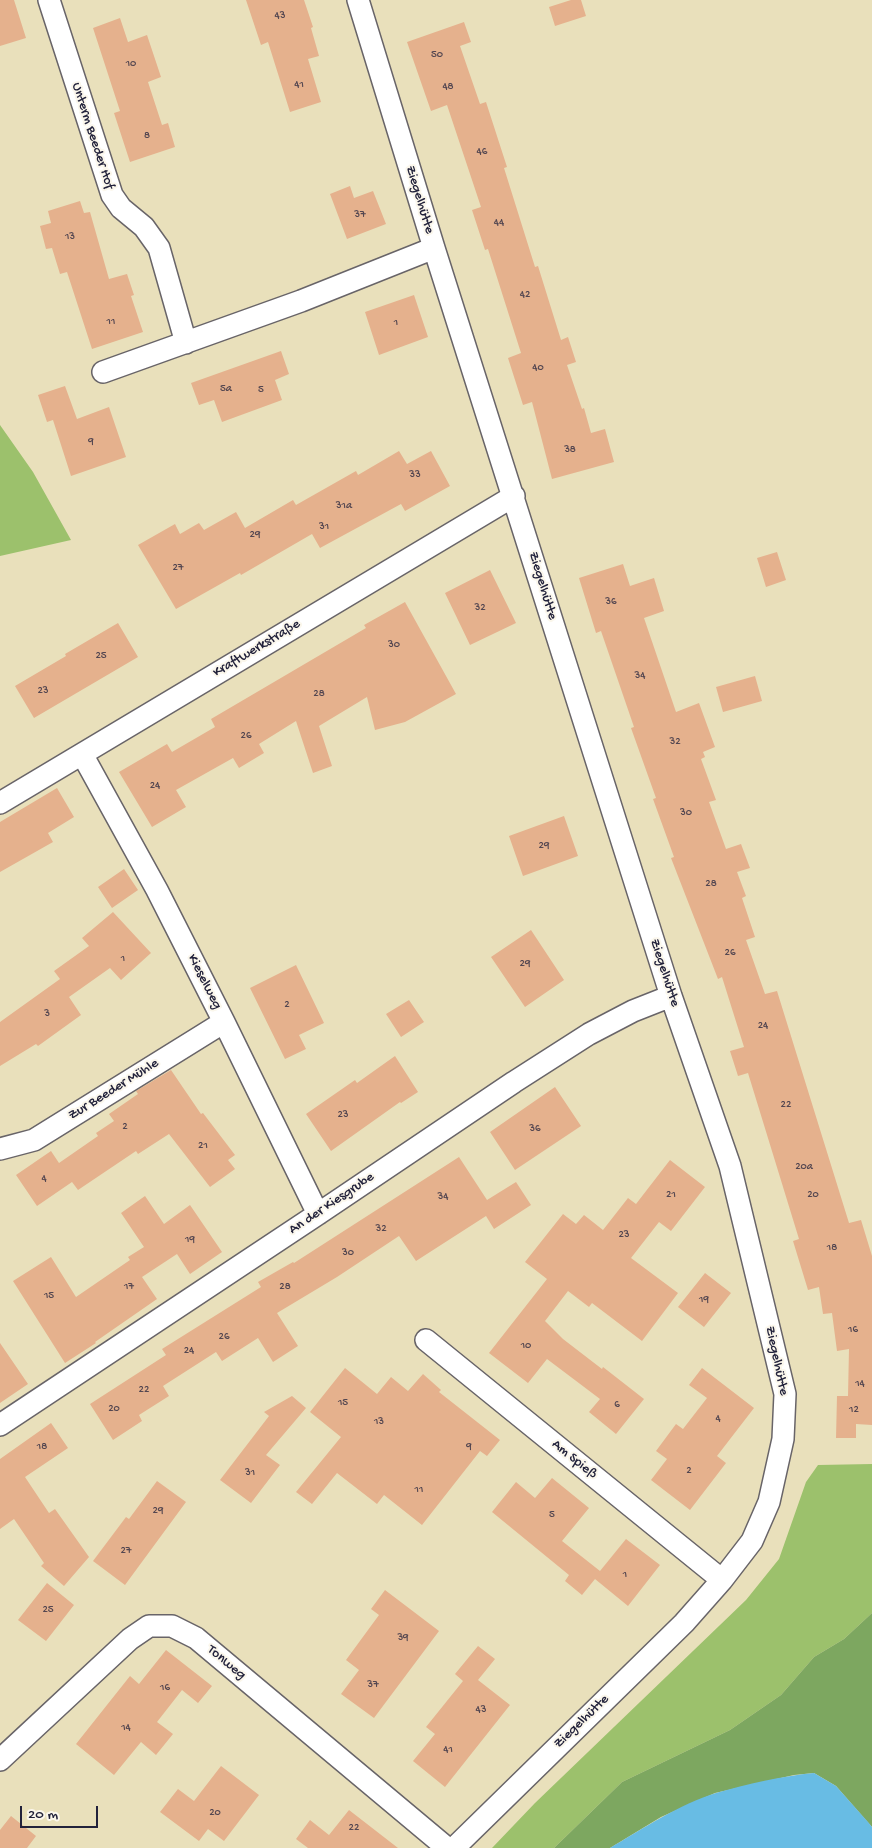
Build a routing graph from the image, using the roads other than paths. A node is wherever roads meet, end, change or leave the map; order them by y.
1 (49, 0) edge
2 (358, 0) edge
3 (434, 248) junction
4 (186, 343) junction
5 (103, 372) dead end
6 (514, 496) junction
7 (82, 754) junction
8 (0, 803) edge
9 (671, 996) junction
10 (224, 1022) junction
11 (0, 1150) edge
12 (318, 1214) junction
13 (426, 1340) dead end
14 (0, 1425) edge
15 (722, 1580) junction
16 (0, 1760) edge
17 (447, 1848) edge
18 (454, 1848) edge

1 - 4 street, Unterm Beeder Hof
2 - 3 street, Ziegelhütte
3 - 4 street
3 - 6 street, Ziegelhütte
4 - 5 street
6 - 7 street, Kraftwerkstraße
6 - 9 street, Ziegelhütte
7 - 8 street, Kraftwerkstraße
7 - 10 street, Kieselweg
9 - 12 street, An der Kiesgrube
9 - 15 street, Ziegelhütte
10 - 11 street, Zur Beeder Mühle
10 - 12 street, Kieselweg
12 - 14 street, An der Kiesgrube
13 - 15 street, Am Spieß
15 - 18 street, Ziegelhütte
16 - 17 street, Tonweg

